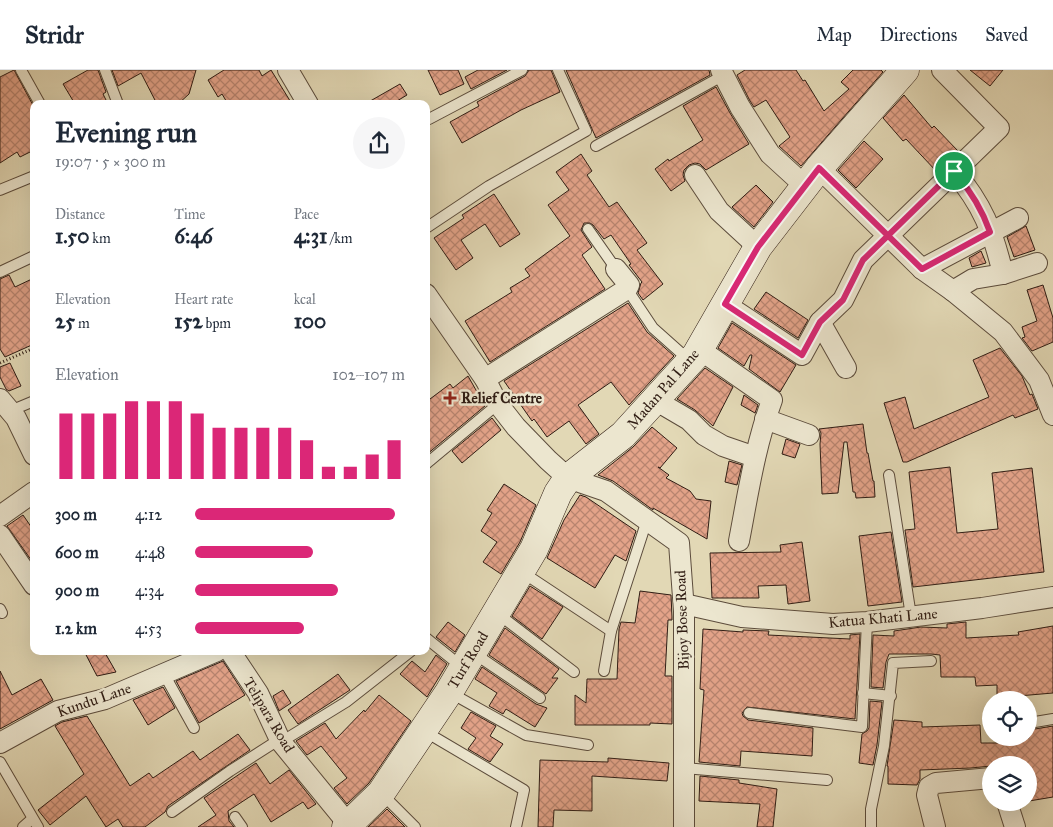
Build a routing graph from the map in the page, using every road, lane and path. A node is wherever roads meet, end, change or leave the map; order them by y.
1 (20, 70) edge
2 (105, 70) edge
3 (288, 70) edge
4 (522, 70) edge
5 (558, 70) edge
6 (904, 70) edge
7 (942, 70) edge
8 (722, 73) edge
9 (38, 100) edge
10 (116, 100) edge
11 (306, 100) edge
12 (430, 117) edge
13 (596, 146) dead end
14 (954, 171) junction
15 (695, 175) dead end
16 (812, 177) junction
17 (30, 178) edge
18 (0, 190) edge
19 (1018, 218) dead end
20 (430, 225) edge
21 (588, 228) dead end
22 (990, 232) junction
23 (888, 235) junction
24 (758, 247) junction
25 (30, 258) edge
26 (1037, 263) dead end
27 (616, 269) joint
28 (922, 269) junction
29 (0, 272) edge
30 (1002, 274) junction
31 (627, 289) junction
32 (953, 291) junction
33 (725, 304) junction
34 (432, 316) edge
35 (820, 322) junction
36 (30, 350) edge
37 (695, 355) junction
38 (0, 363) edge
39 (846, 368) dead end
40 (485, 379) junction
41 (655, 400) junction
42 (30, 402) edge
43 (498, 404) junction
44 (5, 405) edge
45 (1053, 415) edge
46 (765, 419) junction
47 (809, 435) dead end
48 (30, 447) edge
49 (755, 457) junction
50 (430, 461) edge
51 (889, 475) dead end
52 (568, 478) junction
53 (30, 495) edge
54 (0, 516) edge
55 (647, 520) junction
56 (0, 535) edge
57 (738, 541) dead end
58 (521, 571) junction
59 (30, 579) edge
60 (1053, 597) edge
61 (684, 604) junction
62 (496, 612) junction
63 (912, 616) junction
64 (867, 622) junction
65 (611, 631) junction
66 (430, 640) edge
67 (208, 655) edge
68 (233, 655) edge
69 (406, 655) edge
70 (468, 660) junction
71 (931, 661) dead end
72 (604, 671) dead end
73 (574, 672) dead end
74 (164, 674) junction
75 (449, 692) junction
76 (864, 692) junction
77 (890, 696) junction
78 (540, 698) dead end
79 (749, 712) dead end
80 (1053, 719) edge
81 (1037, 722) edge
82 (194, 728) dead end
83 (424, 731) junction
84 (281, 741) junction
85 (0, 743) edge
86 (588, 745) dead end
87 (0, 762) edge
88 (684, 768) junction
89 (982, 779) edge
90 (827, 780) dead end
91 (381, 793) junction
92 (1011, 811) edge
93 (172, 812) dead end
94 (235, 818) dead end
95 (35, 823) edge
96 (349, 826) edge
97 (23, 827) edge
98 (242, 827) edge
99 (415, 827) edge
100 (516, 827) edge
101 (684, 827) edge
102 (871, 827) edge
103 (935, 827) edge
104 (1015, 827) edge

1 - 9 lane
2 - 10 lane
3 - 11 street
4 - 12 lane
5 - 20 lane
6 - 16 street, Madan Pal Lane
7 - 14 street
8 - 13 lane
8 - 16 street
14 - 22 street
14 - 23 street
15 - 24 street
16 - 23 street
16 - 24 street, Madan Pal Lane
17 - 18 lane
19 - 22 street
21 - 27 lane
22 - 28 street
22 - 30 street
23 - 28 street
23 - 35 street
24 - 33 street, Madan Pal Lane
25 - 29 lane
26 - 30 street
27 - 31 street
28 - 32 street
30 - 32 street
31 - 37 lane
31 - 40 street
32 - 45 street
33 - 35 street
33 - 37 street, Madan Pal Lane
34 - 40 street
35 - 39 street
36 - 38 path
37 - 41 street, Madan Pal Lane
37 - 46 street
40 - 43 street
41 - 49 street
41 - 52 street, Madan Pal Lane
42 - 44 lane
43 - 50 lane
43 - 52 street
44 - 48 street
46 - 47 street
46 - 49 street
49 - 57 street
51 - 63 lane
52 - 55 street, Bijoy Bose Road
52 - 58 street, Turf Road
53 - 54 street
55 - 61 street, Bijoy Bose Road
55 - 65 lane
56 - 59 street
58 - 62 street, Turf Road
58 - 65 lane
60 - 63 street, Katua Khati Lane
61 - 64 street, Katua Khati Lane
61 - 88 street, Bijoy Bose Road
62 - 70 street, Turf Road
62 - 73 lane
63 - 64 street, Katua Khati Lane
64 - 76 lane
65 - 72 lane
66 - 70 lane
67 - 74 street, Kundu Lane
68 - 84 street, Telipara Road
69 - 84 lane
70 - 75 street, Turf Road
70 - 78 lane
71 - 77 lane
74 - 82 lane
74 - 85 street, Kundu Lane
75 - 83 street, Turf Road
75 - 86 lane
76 - 77 lane
76 - 79 lane
77 - 102 lane
80 - 81 lane
83 - 91 street, Turf Road
83 - 100 lane
84 - 93 lane
84 - 96 street, Telipara Road
87 - 95 lane
88 - 90 lane
88 - 101 street, Bijoy Bose Road
89 - 103 street
91 - 96 street, Turf Road
91 - 99 lane
92 - 104 street
94 - 98 lane
95 - 97 lane

